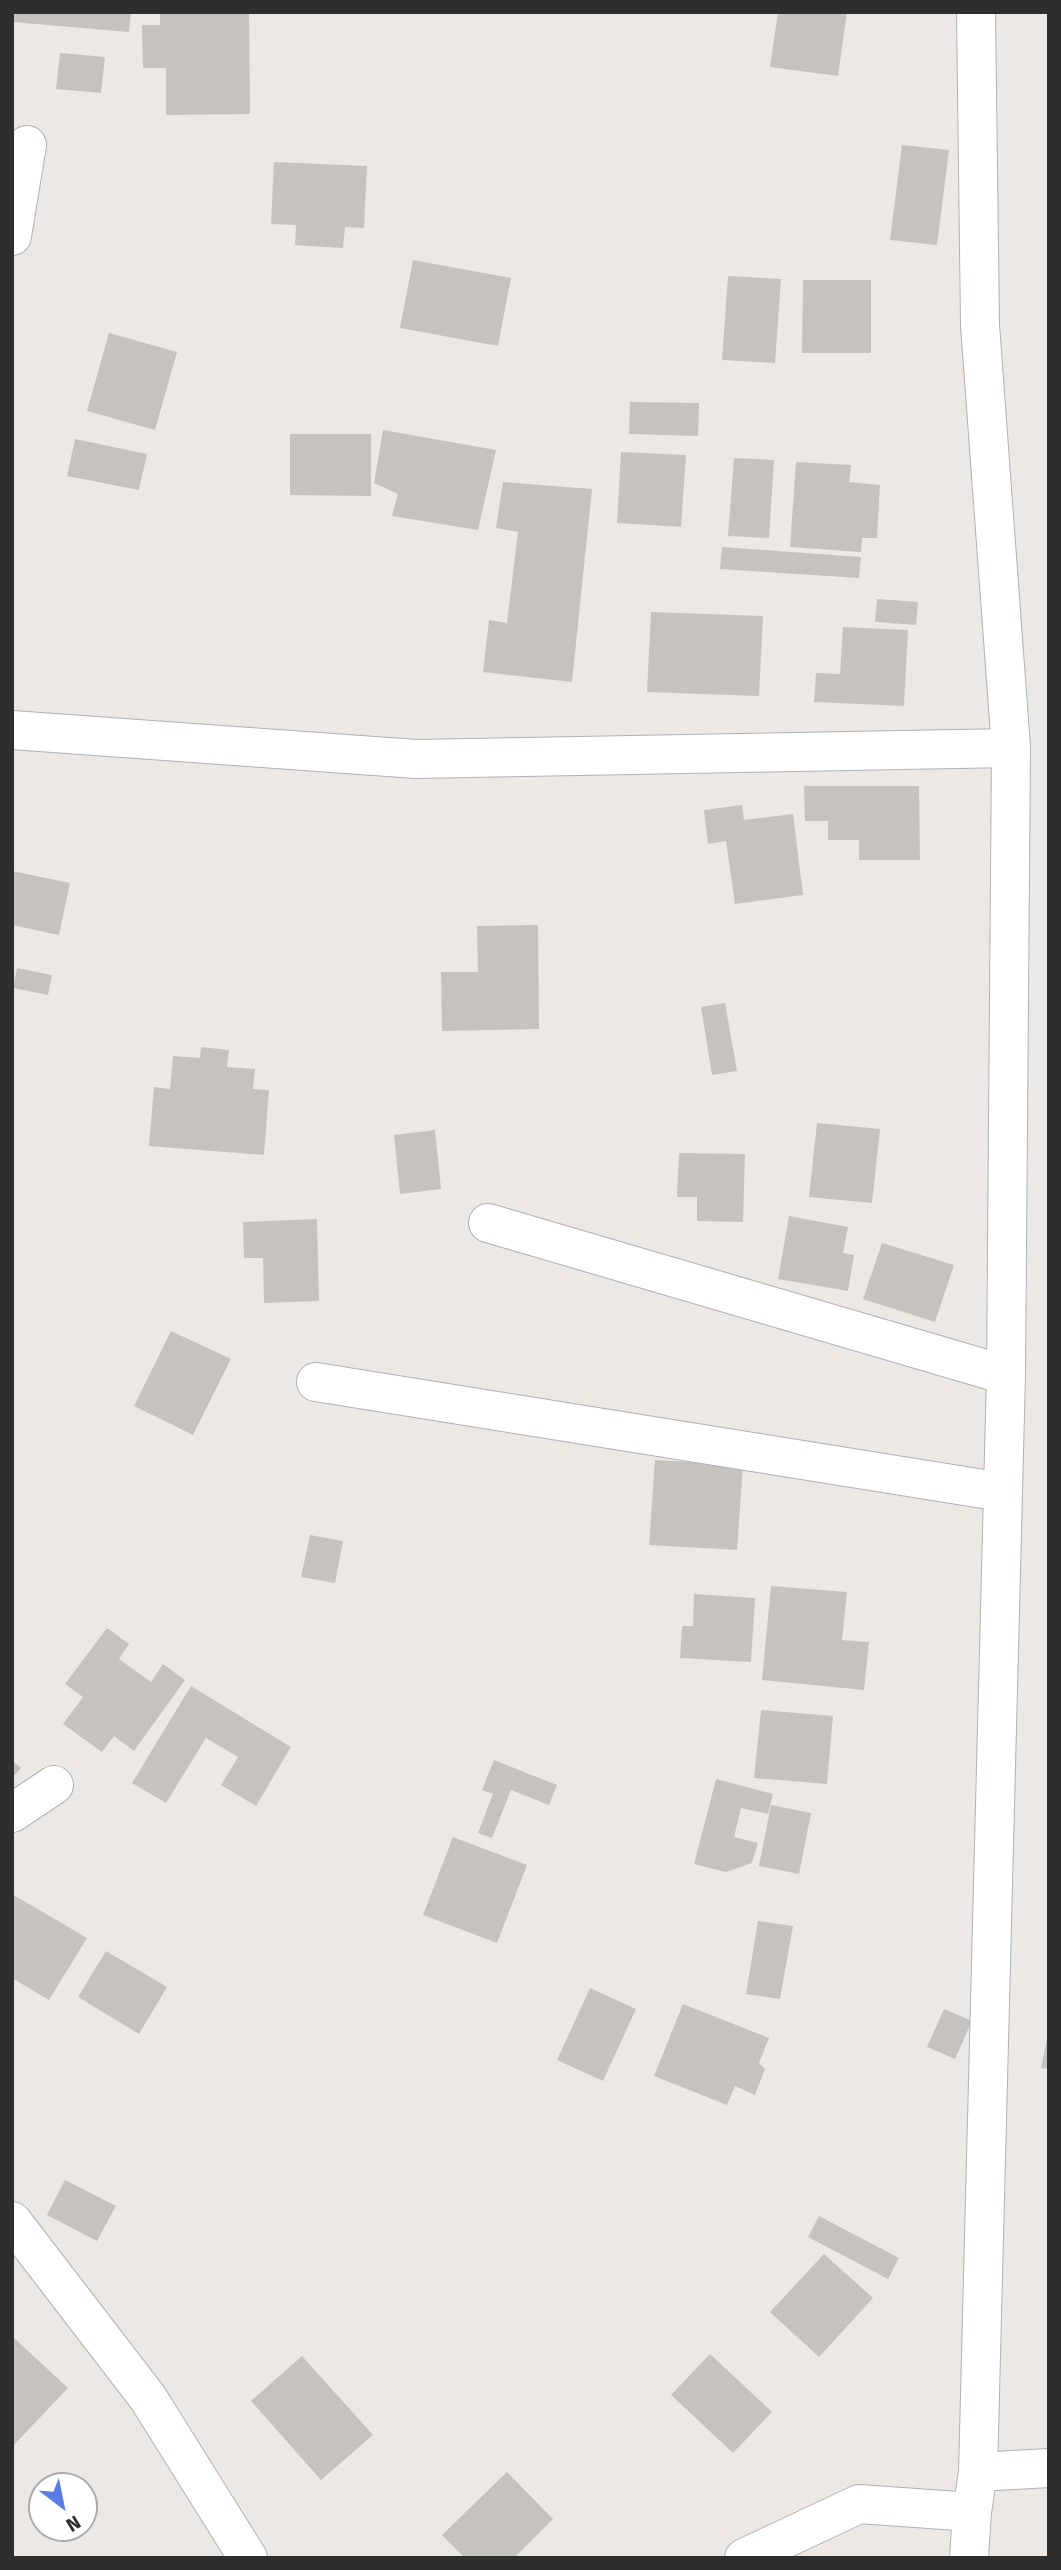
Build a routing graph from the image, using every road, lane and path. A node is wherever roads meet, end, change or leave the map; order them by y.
1 (976, 12) edge
2 (27, 145) dead end
3 (12, 236) edge
4 (12, 730) edge
5 (1011, 748) junction
6 (488, 1223) dead end
7 (1006, 1374) junction
8 (316, 1382) dead end
9 (1002, 1492) junction
10 (54, 1785) dead end
11 (12, 1813) edge
12 (12, 2221) edge
13 (1049, 2468) edge
14 (978, 2472) junction
15 (972, 2512) junction
16 (248, 2558) edge
17 (744, 2558) edge
18 (969, 2558) edge

1 - 5 street
2 - 3 street
4 - 5 street
5 - 7 street
6 - 7 street
7 - 9 street
8 - 9 street
9 - 14 street
10 - 11 street
12 - 16 street
13 - 14 street
14 - 15 street
15 - 17 street
15 - 18 street

